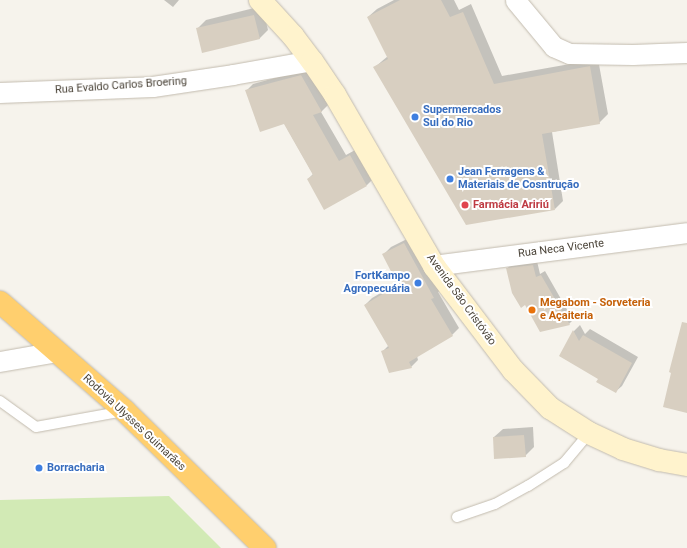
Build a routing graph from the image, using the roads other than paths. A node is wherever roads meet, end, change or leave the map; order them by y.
1 (267, 2) edge
2 (516, 2) dead end
3 (687, 53) edge
4 (312, 61) junction
5 (0, 93) edge
6 (687, 232) edge
7 (434, 266) junction
8 (0, 302) edge
9 (58, 352) junction
10 (0, 362) edge
11 (0, 402) edge
12 (125, 411) junction
13 (589, 433) junction
14 (687, 465) edge
15 (457, 517) dead end
16 (264, 548) edge

1 - 4 main road, Avenida São Cristóvão
2 - 3 street
4 - 5 street, Rua Evaldo Carlos Broering
4 - 7 main road, Avenida São Cristóvão
6 - 7 street, Rua Neca Vicente
7 - 13 main road, Avenida São Cristóvão
8 - 9 highway, Rodovia Ulysses Guimarães
9 - 10 street
9 - 12 highway, Rodovia Ulysses Guimarães
11 - 12 lane
12 - 16 highway, Rodovia Ulysses Guimarães
13 - 14 main road, Avenida São Cristóvão
13 - 15 lane

